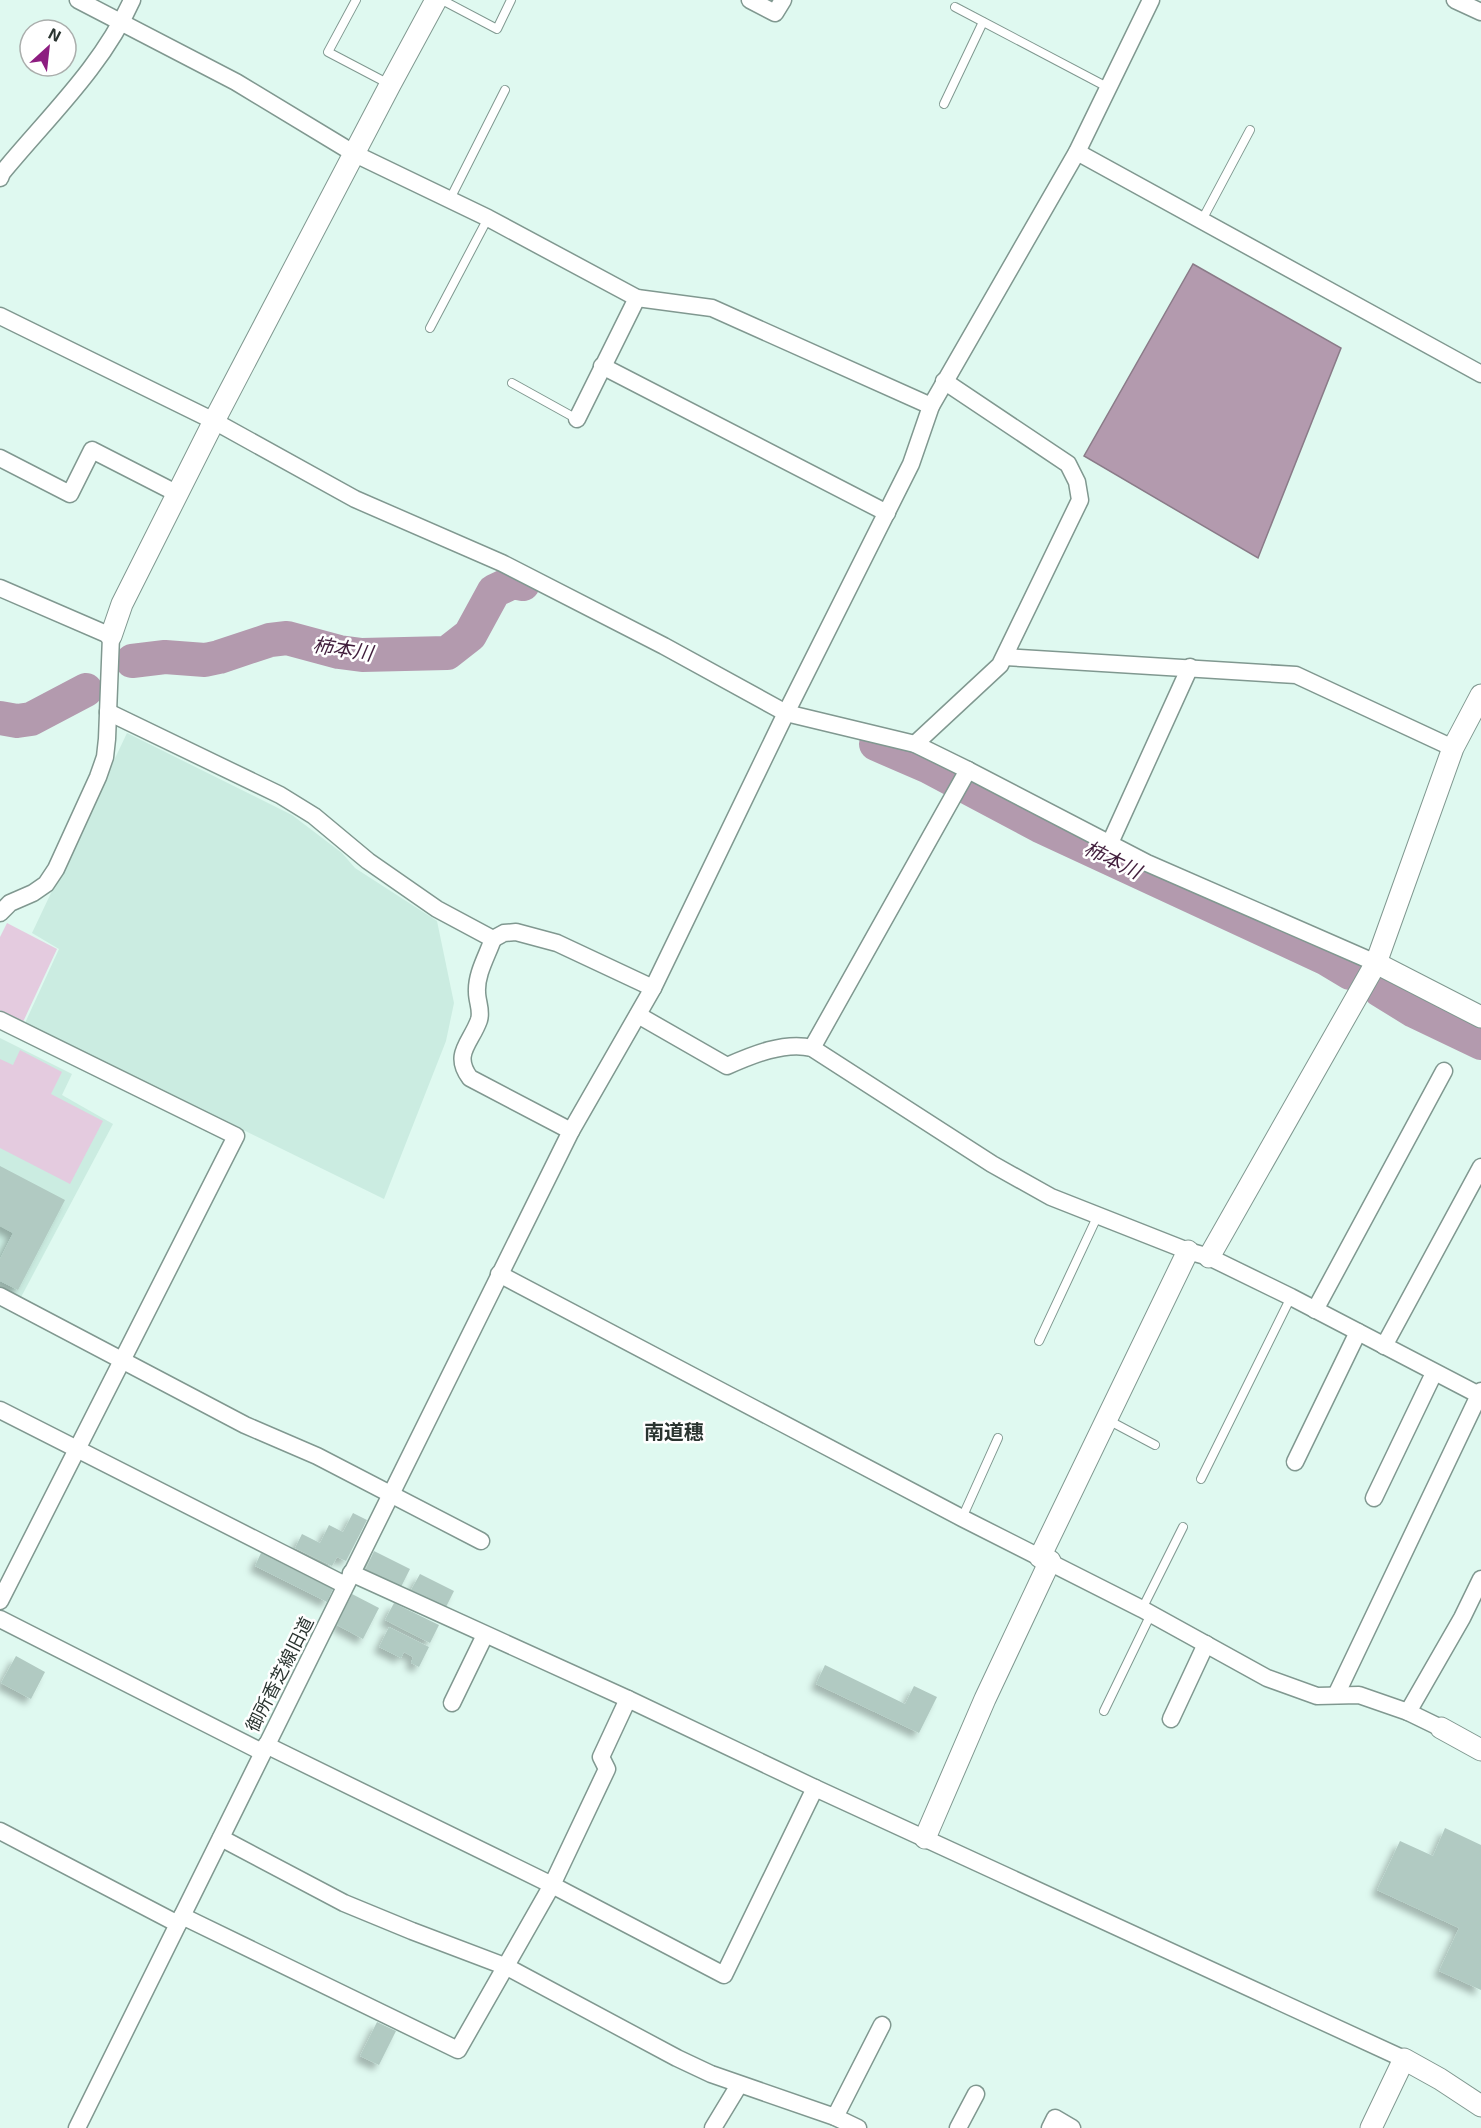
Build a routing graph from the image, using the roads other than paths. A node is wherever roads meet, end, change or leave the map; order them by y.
1 (78, 0) edge
2 (132, 0) edge
3 (356, 0) edge
4 (436, 0) edge
5 (442, 0) edge
6 (512, 0) edge
7 (750, 0) edge
8 (783, 0) edge
9 (1151, 0) edge
10 (1455, 0) edge
11 (955, 8) dead end
12 (1481, 12) edge
13 (983, 22) junction
14 (122, 23) junction
15 (390, 85) junction
16 (1109, 88) junction
17 (505, 90) dead end
18 (944, 104) dead end
19 (1250, 130) dead end
20 (1077, 152) junction
21 (355, 154) junction
22 (0, 178) edge
23 (450, 199) junction
24 (488, 218) junction
25 (1202, 220) junction
26 (637, 298) junction
27 (0, 316) edge
28 (430, 328) dead end
29 (602, 366) junction
30 (1481, 374) edge
31 (944, 381) junction
32 (512, 383) dead end
33 (931, 406) junction
34 (577, 418) joint
35 (214, 421) junction
36 (0, 458) edge
37 (178, 494) junction
38 (887, 513) junction
39 (0, 588) edge
40 (111, 636) junction
41 (1005, 657) junction
42 (1190, 668) junction
43 (1481, 695) edge
44 (108, 712) junction
45 (786, 714) junction
46 (915, 744) junction
47 (1453, 748) junction
48 (963, 779) junction
49 (1110, 843) junction
50 (0, 913) edge
51 (493, 939) junction
52 (1376, 963) junction
53 (654, 988) junction
54 (638, 1015) junction
55 (1481, 1017) edge
56 (0, 1020) edge
57 (812, 1048) junction
58 (1444, 1071) dead end
59 (571, 1131) junction
60 (1481, 1167) edge
61 (1098, 1215) junction
62 (1188, 1251) junction
63 (1209, 1257) junction
64 (499, 1274) junction
65 (0, 1296) edge
66 (1291, 1297) junction
67 (1316, 1310) junction
68 (1358, 1332) junction
69 (1039, 1341) dead end
70 (1384, 1346) junction
71 (121, 1359) junction
72 (1434, 1373) junction
73 (1480, 1394) edge
74 (0, 1410) edge
75 (1107, 1420) junction
76 (998, 1438) dead end
77 (1155, 1445) dead end
78 (76, 1449) junction
79 (1295, 1462) dead end
80 (1201, 1479) dead end
81 (390, 1494) junction
82 (1374, 1498) dead end
83 (962, 1518) junction
84 (1183, 1527) dead end
85 (481, 1541) dead end
86 (1045, 1559) junction
87 (348, 1579) junction
88 (1481, 1579) edge
89 (0, 1600) edge
90 (1147, 1611) junction
91 (0, 1619) edge
92 (485, 1635) junction
93 (1206, 1644) junction
94 (1336, 1695) junction
95 (628, 1699) junction
96 (452, 1703) dead end
97 (1104, 1711) dead end
98 (1408, 1712) junction
99 (1171, 1719) dead end
100 (1441, 1728) joint
101 (264, 1748) junction
102 (1481, 1750) edge
103 (815, 1788) junction
104 (0, 1831) edge
105 (221, 1838) junction
106 (924, 1838) junction
107 (552, 1885) junction
108 (180, 1920) junction
109 (507, 1967) junction
110 (882, 2025) dead end
111 (1404, 2059) junction
112 (739, 2085) junction
113 (976, 2094) dead end
114 (1481, 2106) edge
115 (835, 2117) junction
116 (77, 2128) edge
117 (713, 2128) edge
118 (858, 2128) edge
119 (958, 2128) edge
120 (1050, 2128) edge
121 (1072, 2128) edge
122 (1371, 2128) edge

1 - 14 street
2 - 14 street
3 - 15 lane
4 - 15 street
5 - 6 lane
7 - 8 street
9 - 16 street, 御所香芝線旧道
10 - 12 street
11 - 13 lane
13 - 16 lane
13 - 18 lane
14 - 21 street
14 - 22 street
15 - 21 street
16 - 20 street, 御所香芝線旧道
17 - 23 lane
19 - 25 lane
20 - 25 street
20 - 31 street, 御所香芝線旧道
21 - 23 street
21 - 35 street
23 - 24 street
24 - 26 street
24 - 28 lane
25 - 30 street
26 - 29 street
26 - 33 street
27 - 35 street
29 - 34 street
29 - 38 street
31 - 33 street, 御所香芝線旧道
31 - 41 street
32 - 34 lane
33 - 38 street, 御所香芝線旧道
35 - 37 street
35 - 45 street
36 - 37 street
37 - 40 street
38 - 45 street, 御所香芝線旧道
39 - 40 street
40 - 44 street
41 - 42 street
41 - 46 street
42 - 47 street
42 - 49 street
43 - 47 street
44 - 50 street
44 - 51 street
45 - 46 street
45 - 53 street, 御所香芝線旧道
46 - 48 street
47 - 52 street
48 - 49 street
48 - 57 street
49 - 52 street
51 - 53 street
51 - 59 street
52 - 55 street
52 - 63 street
53 - 54 street, 御所香芝線旧道
54 - 57 street
54 - 59 street, 御所香芝線旧道
56 - 71 street
57 - 61 street
58 - 67 street
59 - 64 street, 御所香芝線旧道
60 - 70 street
61 - 62 street
61 - 69 lane
62 - 63 street
62 - 75 street
63 - 66 street
64 - 81 street, 御所香芝線旧道
64 - 83 street
65 - 71 street
66 - 67 street
66 - 80 lane
67 - 68 street
68 - 70 street
68 - 79 street
70 - 72 street
71 - 78 street
71 - 81 street
72 - 73 street
72 - 82 street
73 - 94 street
74 - 78 street
75 - 77 lane
75 - 86 street
76 - 83 lane
78 - 87 street
78 - 89 street
81 - 85 street
81 - 87 street, 御所香芝線旧道
83 - 86 street
84 - 90 lane
86 - 90 street
86 - 106 street
87 - 92 street
87 - 101 street, 御所香芝線旧道
88 - 98 street
90 - 93 street
90 - 97 lane
91 - 101 street
92 - 95 street
92 - 96 street
93 - 94 street
93 - 99 street
94 - 98 street
95 - 103 street
95 - 107 street
98 - 100 street
100 - 102 street
101 - 105 street, 御所香芝線旧道
101 - 107 street
103 - 106 street
103 - 107 street
104 - 108 street
105 - 108 street, 御所香芝線旧道
105 - 109 street
106 - 111 street
107 - 109 street
108 - 109 street
108 - 116 street, 御所香芝線旧道
109 - 112 street
110 - 115 street
111 - 114 street
111 - 122 street
112 - 115 street
112 - 117 street
113 - 119 street
115 - 118 street
120 - 121 street

